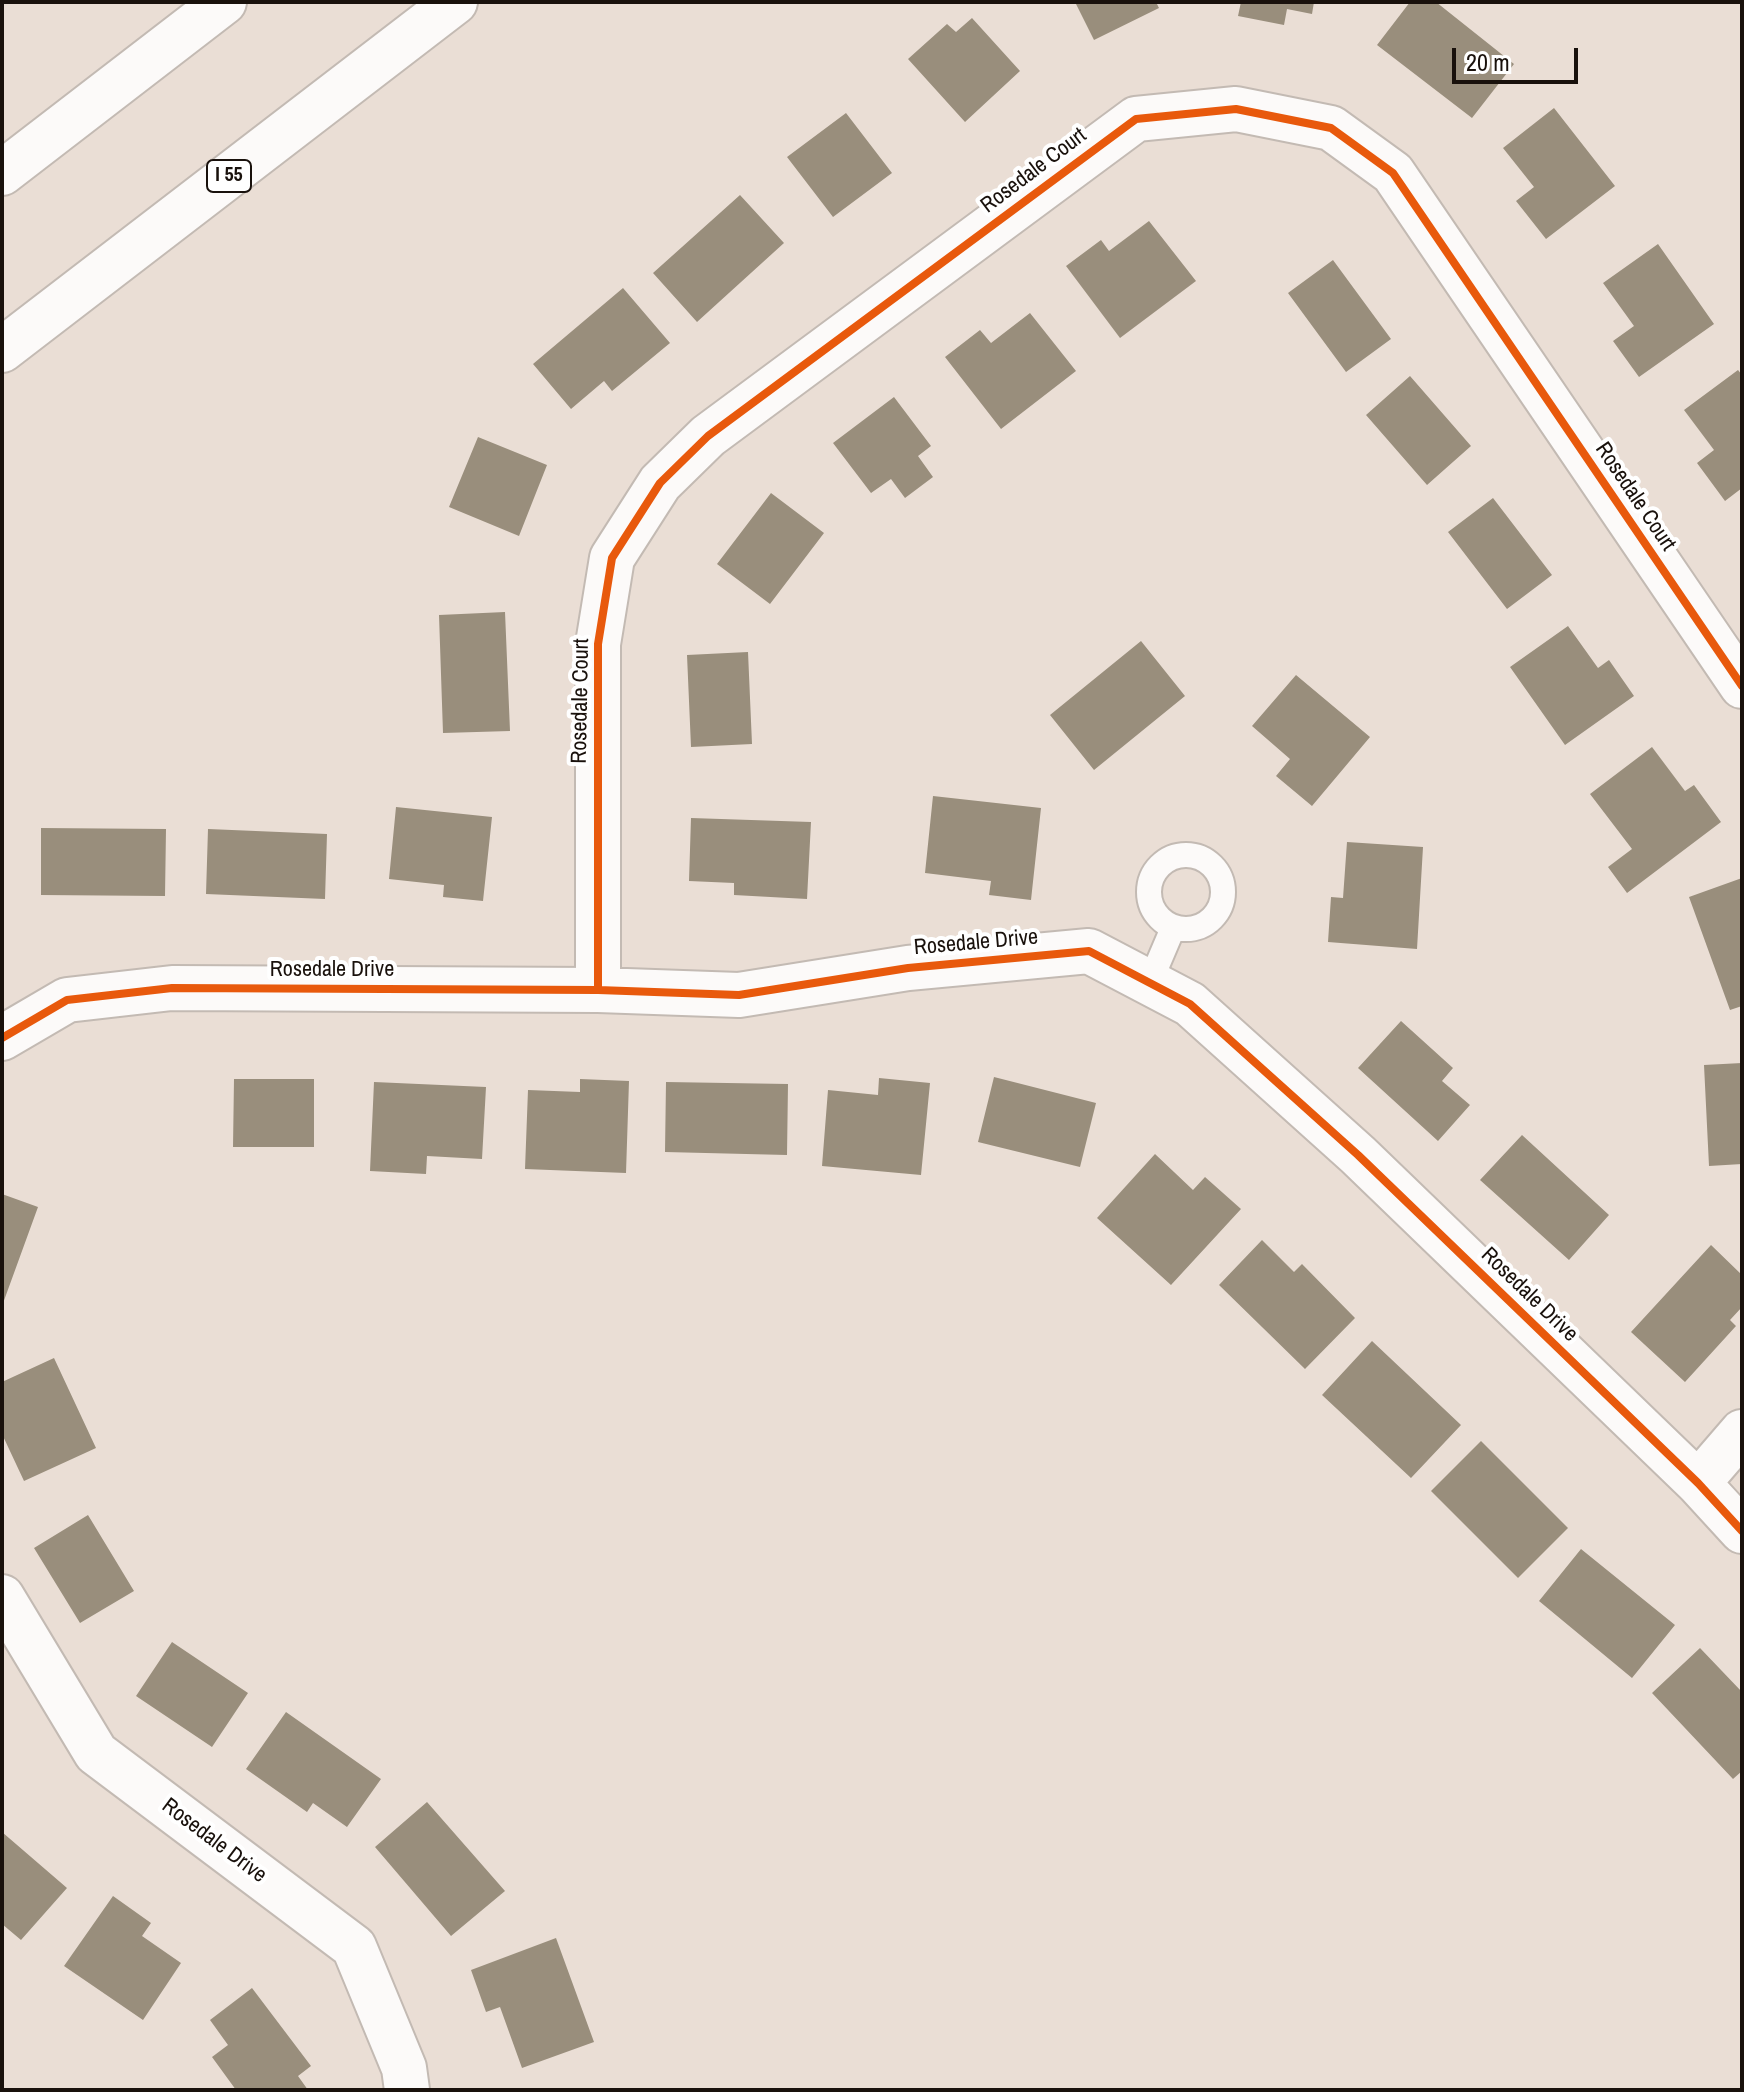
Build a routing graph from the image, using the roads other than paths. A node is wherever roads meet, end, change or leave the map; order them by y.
1 (224, 2) edge
2 (455, 2) edge
3 (2, 173) edge
4 (2, 350) edge
5 (1742, 686) edge
6 (1173, 928) dead end
7 (1150, 982) junction
8 (598, 990) junction
9 (2, 1038) edge
10 (1742, 1432) edge
11 (1698, 1483) junction
12 (1742, 1531) edge
13 (2, 1597) edge
14 (407, 2090) edge

1 - 3 main road
2 - 4 main road, I 55
5 - 8 main road, Rosedale Court
6 - 7 lane
7 - 8 main road, Rosedale Drive
7 - 11 main road, Rosedale Drive
8 - 9 main road, Rosedale Drive
10 - 11 main road
11 - 12 main road, Rosedale Drive
13 - 14 main road, Rosedale Drive

